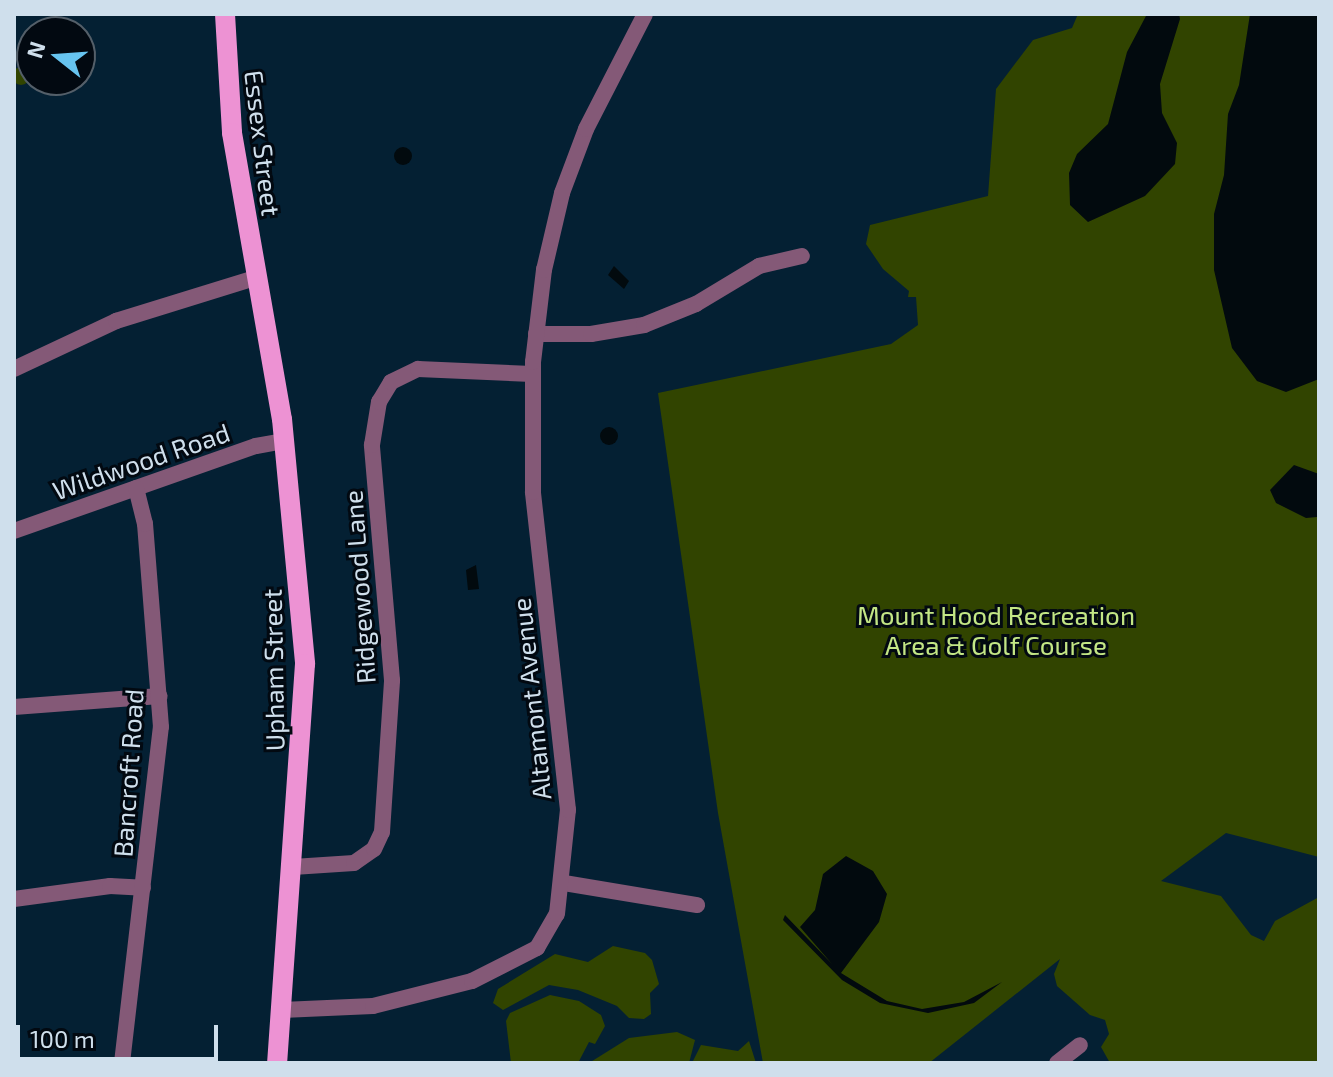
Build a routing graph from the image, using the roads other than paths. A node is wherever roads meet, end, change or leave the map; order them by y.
1 (225, 14) edge
2 (645, 14) edge
3 (802, 256) dead end
4 (255, 278) junction
5 (536, 334) junction
6 (14, 369) edge
7 (532, 374) junction
8 (285, 441) junction
9 (136, 488) junction
10 (14, 531) edge
11 (160, 696) junction
12 (14, 707) edge
13 (293, 867) junction
14 (564, 883) junction
15 (143, 888) junction
16 (14, 899) edge
17 (697, 905) dead end
18 (282, 1010) junction
19 (1080, 1045) dead end
20 (122, 1063) edge
21 (277, 1063) edge
22 (1057, 1063) edge

1 - 4 main road, Essex Street
2 - 5 street, Altamont Avenue
3 - 5 street
4 - 6 street
4 - 8 main road, Upham Street
5 - 7 street, Altamont Avenue
7 - 13 street, Ridgewood Lane
7 - 14 street, Altamont Avenue
8 - 9 street, Wildwood Road
8 - 13 main road, Upham Street
9 - 10 street, Wildwood Road
9 - 11 street, Bancroft Road
11 - 12 street
11 - 15 street, Bancroft Road
13 - 18 main road, Upham Street
14 - 17 street
14 - 18 street, Altamont Avenue
15 - 16 street
15 - 20 street, Bancroft Road
18 - 21 main road, Upham Street
19 - 22 street

